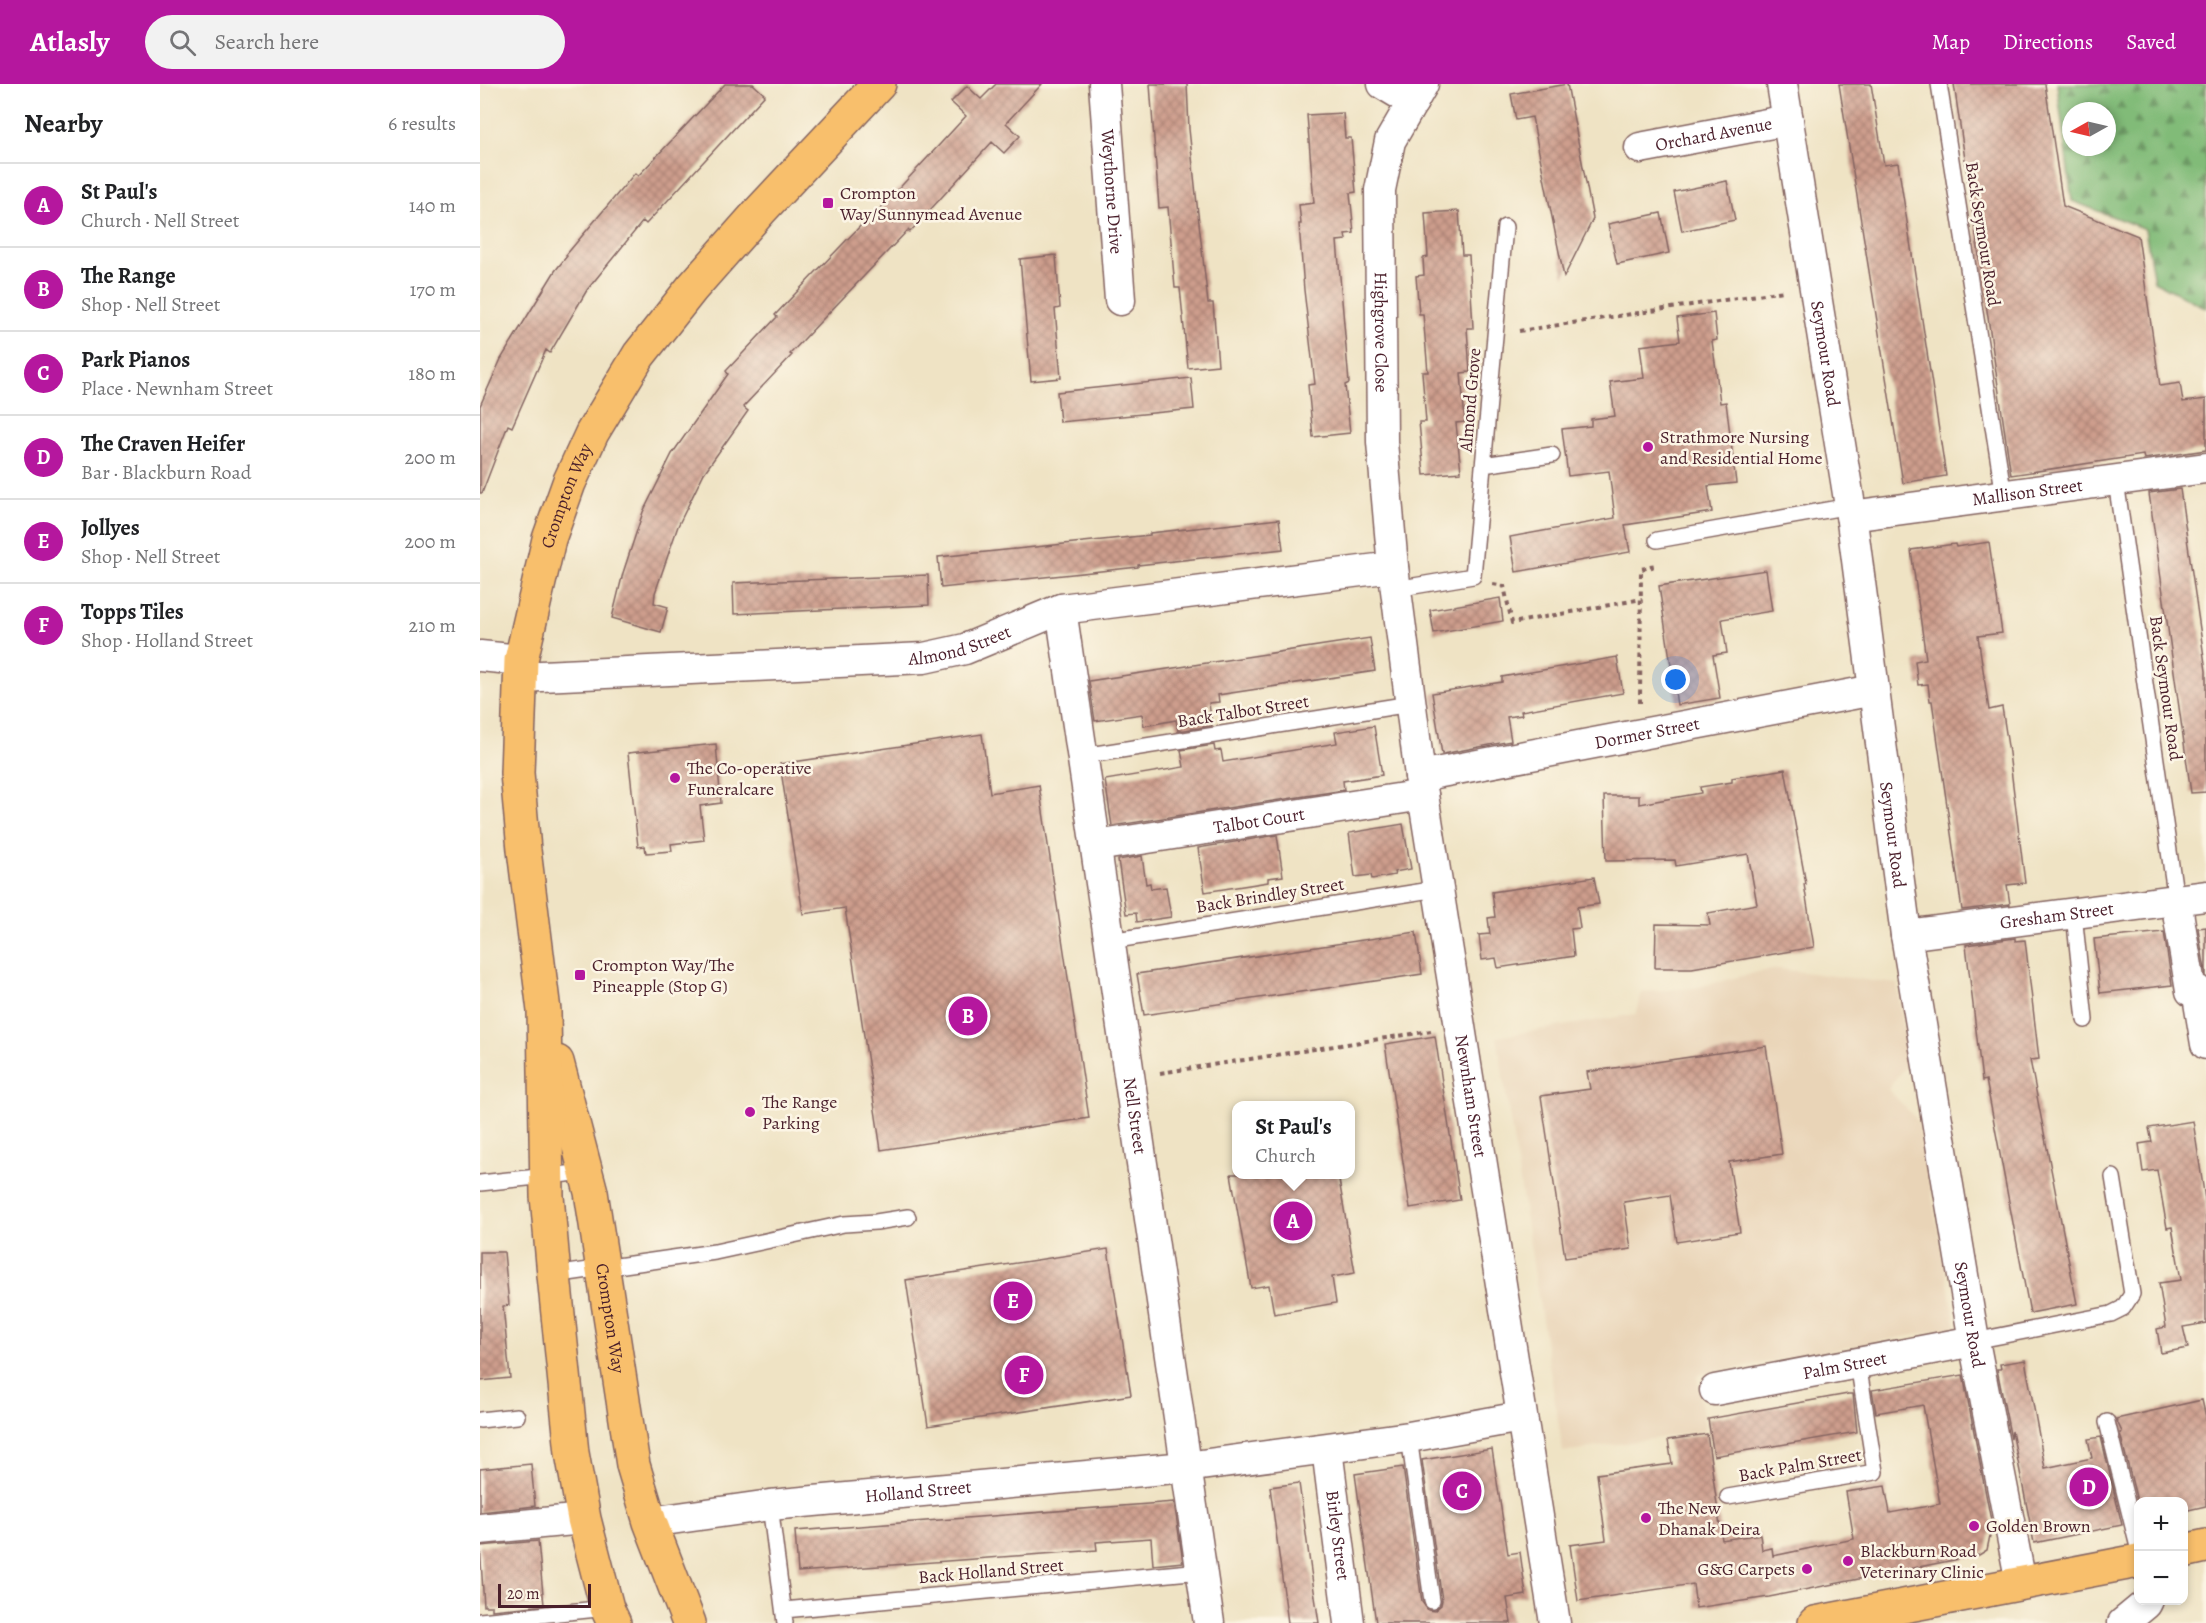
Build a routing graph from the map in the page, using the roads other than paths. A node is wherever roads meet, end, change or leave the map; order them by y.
1 (879, 84) edge
2 (1104, 84) edge
3 (1383, 84) edge
4 (1782, 84) edge
5 (1939, 84) edge
6 (1418, 93) edge
7 (1788, 120) junction
8 (1640, 148) dead end
9 (1505, 228) dead end
10 (1120, 300) dead end
11 (1552, 455) dead end
12 (1483, 465) junction
13 (2205, 477) edge
14 (2116, 481) junction
15 (2004, 496) junction
16 (1850, 511) junction
17 (1657, 540) road end
18 (1394, 578) junction
19 (1062, 609) junction
20 (480, 656) edge
21 (521, 669) junction
22 (1874, 690) junction
23 (1410, 704) junction
24 (1083, 756) junction
25 (1421, 785) junction
26 (1096, 846) junction
27 (1437, 889) junction
28 (2206, 896) edge
29 (2176, 900) junction
30 (2074, 914) junction
31 (1906, 935) junction
32 (1110, 941) junction
33 (2201, 989) edge
34 (544, 1011) junction
35 (2085, 1020) dead end
36 (2206, 1044) edge
37 (586, 1172) junction
38 (547, 1176) junction
39 (2113, 1177) dead end
40 (480, 1183) edge
41 (908, 1217) dead end
42 (602, 1269) junction
43 (554, 1275) junction
44 (1974, 1341) junction
45 (1858, 1363) junction
46 (1715, 1390) dead end
47 (517, 1416) dead end
48 (1521, 1417) junction
49 (480, 1420) edge
50 (2107, 1422) dead end
51 (1409, 1437) junction
52 (1328, 1449) junction
53 (1186, 1467) junction
54 (1728, 1497) dead end
55 (770, 1505) junction
56 (584, 1519) junction
57 (650, 1522) junction
58 (2134, 1527) edge
59 (480, 1530) edge
60 (2206, 1546) edge
61 (2188, 1550) edge
62 (2134, 1562) edge
63 (1202, 1571) junction
64 (2021, 1583) junction
65 (1432, 1601) dead end
66 (2145, 1605) edge
67 (784, 1616) edge
68 (609, 1618) edge
69 (480, 1621) edge
70 (689, 1623) edge
71 (1209, 1623) edge
72 (1349, 1623) edge
73 (1555, 1623) edge
74 (1815, 1623) edge
75 (2123, 1623) edge

1 - 21 highway, Crompton Way
2 - 10 street, Weythorne Drive
3 - 6 street, Highgrove Close
4 - 7 street, Seymour Road
5 - 15 lane, Back Seymour Road
6 - 18 street, Highgrove Close
7 - 8 street, Orchard Avenue
7 - 16 street, Seymour Road
9 - 12 lane, Almond Grove
11 - 12 lane
12 - 18 lane, Almond Grove
13 - 14 street, Mallison Street
14 - 15 street, Mallison Street
14 - 29 lane, Back Seymour Road
15 - 16 street, Mallison Street
16 - 17 lane
16 - 22 street, Seymour Road
18 - 19 street, Almond Street
18 - 23 street, Newnham Street
19 - 21 street, Almond Street
19 - 24 street, Nell Street
20 - 21 street, Almond Street
21 - 34 highway, Crompton Way
22 - 25 street, Dormer Street
22 - 31 street, Seymour Road
23 - 24 lane, Back Talbot Street
23 - 25 street, Newnham Street
24 - 26 street, Nell Street
25 - 26 street, Talbot Court
25 - 27 street, Newnham Street
26 - 32 street, Nell Street
27 - 32 lane, Back Brindley Street
27 - 48 street, Newnham Street
28 - 29 street, Gresham Street
29 - 30 street, Gresham Street
29 - 33 street
30 - 31 street, Gresham Street
30 - 35 lane
31 - 44 street, Seymour Road
32 - 53 street, Nell Street
33 - 36 street
34 - 37 highway, Crompton Way
34 - 38 highway, Crompton Way
37 - 38 lane
37 - 42 highway, Crompton Way
38 - 40 lane
38 - 43 highway, Crompton Way
39 - 44 lane
41 - 42 lane
42 - 43 lane
42 - 57 highway, Crompton Way
43 - 56 highway, Crompton Way
44 - 45 street, Palm Street
44 - 64 street, Seymour Road
45 - 46 street, Palm Street
45 - 54 lane, Back Palm Street
47 - 49 lane
48 - 51 street, Holland Street
48 - 73 street, Newnham Street
50 - 58 lane
51 - 52 street, Holland Street
51 - 65 lane
52 - 53 street, Holland Street
52 - 72 street, Birley Street
53 - 55 street, Holland Street
53 - 63 street, Nell Street
55 - 57 street, Holland Street
55 - 67 lane
56 - 59 street
56 - 68 highway, Crompton Way
57 - 70 highway, Crompton Way
60 - 61 highway
62 - 64 highway
63 - 67 lane, Back Holland Street
63 - 71 street, Nell Street
64 - 74 highway
66 - 75 street
68 - 69 lane

